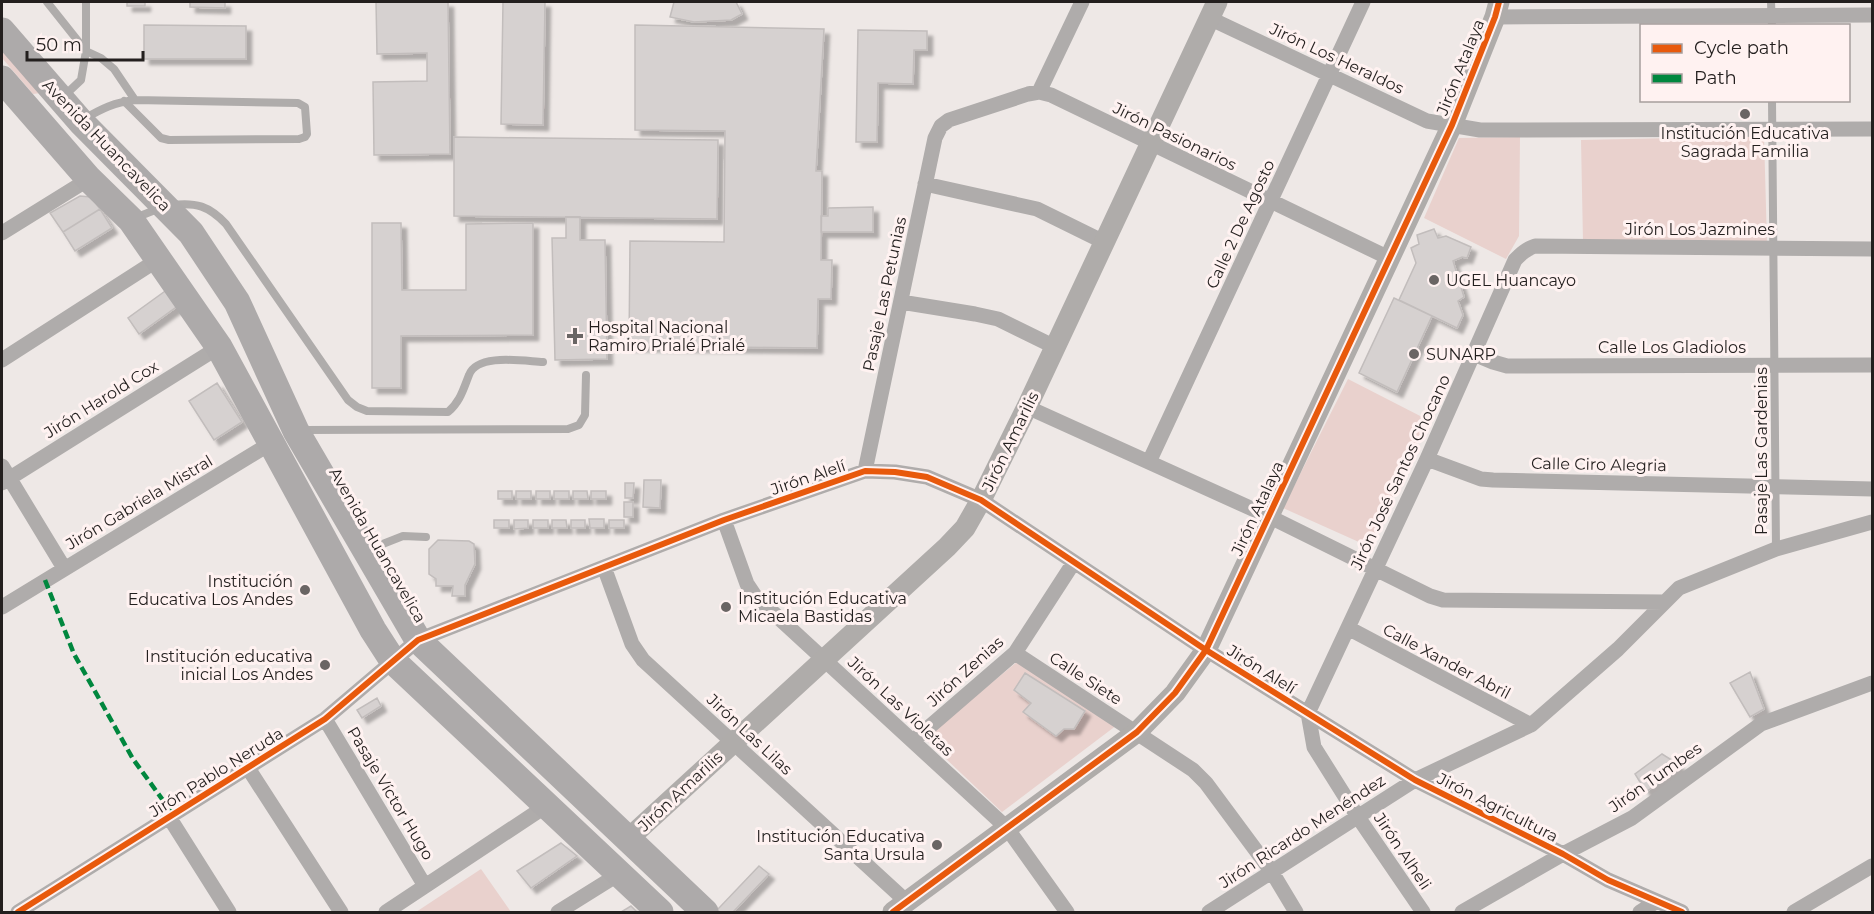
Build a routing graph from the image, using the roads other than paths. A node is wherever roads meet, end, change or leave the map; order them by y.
1 (47, 2) edge
2 (86, 2) edge
3 (1082, 2) edge
4 (1363, 2) edge
5 (1497, 9) edge
6 (1213, 10) edge
7 (1772, 14) edge
8 (1872, 15) edge
9 (2, 31) edge
10 (86, 51) junction
11 (1329, 74) junction
12 (2, 79) edge
13 (1039, 92) junction
14 (135, 100) junction
15 (124, 101) junction
16 (1772, 102) edge
17 (71, 110) junction
18 (1452, 125) junction
19 (1772, 129) junction
20 (1872, 129) edge
21 (48, 133) junction
22 (1150, 144) junction
23 (88, 179) junction
24 (925, 184) junction
25 (1270, 202) junction
26 (164, 206) junction
27 (131, 220) junction
28 (2, 233) edge
29 (1104, 242) junction
30 (1773, 248) junction
31 (1527, 249) joint
32 (1872, 249) edge
33 (1389, 258) junction
34 (159, 259) junction
35 (901, 302) junction
36 (219, 346) junction
37 (1055, 347) junction
38 (1474, 354) junction
39 (2, 360) edge
40 (543, 362) dead end
41 (1774, 365) junction
42 (1872, 365) edge
43 (586, 375) dead end
44 (1027, 407) junction
45 (296, 431) junction
46 (271, 443) junction
47 (1427, 459) junction
48 (1149, 462) junction
49 (865, 471) junction
50 (4, 476) edge
51 (1775, 486) junction
52 (1872, 489) edge
53 (981, 500) junction
54 (1268, 516) junction
55 (724, 520) junction
56 (1872, 522) edge
57 (426, 537) dead end
58 (361, 543) junction
59 (329, 549) junction
60 (1776, 549) junction
61 (1074, 562) junction
62 (604, 567) junction
63 (64, 568) junction
64 (1376, 568) junction
65 (1664, 602) junction
66 (2, 607) edge
67 (1347, 628) junction
68 (418, 640) junction
69 (1206, 650) junction
70 (1015, 653) junction
71 (823, 659) junction
72 (393, 661) junction
73 (1872, 683) edge
74 (1308, 713) junction
75 (325, 719) junction
76 (1531, 725) junction
77 (1137, 732) junction
78 (912, 741) junction
79 (733, 742) junction
80 (248, 768) junction
81 (1415, 780) junction
82 (546, 806) junction
83 (169, 817) junction
84 (1358, 817) junction
85 (1007, 828) junction
86 (627, 840) junction
87 (1563, 854) junction
88 (1872, 866) edge
89 (1272, 872) junction
90 (619, 874) junction
91 (425, 886) junction
92 (1657, 901) junction
93 (900, 907) edge
94 (18, 912) edge
95 (229, 912) edge
96 (341, 912) edge
97 (386, 912) edge
98 (558, 912) edge
99 (660, 912) edge
100 (705, 912) edge
101 (1067, 912) edge
102 (1209, 912) edge
103 (1296, 912) edge
104 (1423, 912) edge
105 (1462, 912) edge
106 (1640, 912) edge
107 (1682, 912) edge
108 (1794, 912) edge

1 - 10 lane
2 - 10 lane
3 - 13 street
4 - 11 street, Calle 2 De Agosto
5 - 7 street
5 - 18 street, Jirón Atalaya
6 - 11 street, Jirón Los Heraldos
6 - 22 street, Jirón Amarilis
7 - 8 street
9 - 17 highway, Avenida Huancavelica
10 - 14 lane
10 - 17 lane
11 - 18 street, Jirón Los Heraldos
11 - 25 street, Calle 2 De Agosto
12 - 21 highway, Avenida Huancavelica
13 - 22 street, Jirón Pasionarios
13 - 24 street, Pasaje Las Petunias
14 - 15 lane
14 - 15 lane
15 - 17 lane
16 - 19 lane, Pasaje Las Gardenias
17 - 21 highway
17 - 26 highway, Avenida Huancavelica
18 - 19 street, Jirón Los Heraldos
18 - 33 street, Jirón Atalaya
19 - 20 street, Jirón Los Heraldos
19 - 30 lane, Pasaje Las Gardenias
21 - 23 highway, Avenida Huancavelica
22 - 25 street, Jirón Pasionarios
22 - 29 street, Jirón Amarilis
23 - 27 highway, Avenida Huancavelica
23 - 28 street
24 - 29 street
24 - 35 street, Pasaje Las Petunias
25 - 33 street, Jirón Pasionarios
25 - 48 street, Calle 2 De Agosto
26 - 27 lane
26 - 40 lane
26 - 45 highway, Avenida Huancavelica
27 - 34 highway, Avenida Huancavelica
29 - 37 street, Jirón Amarilis
30 - 31 street, Jirón Los Jazmines
30 - 32 street, Jirón Los Jazmines
30 - 41 lane, Pasaje Las Gardenias
31 - 38 street, Jirón José Santos Chocano
33 - 54 street, Jirón Atalaya
34 - 36 highway, Avenida Huancavelica
34 - 39 street
35 - 37 street
35 - 49 street, Pasaje Las Petunias
36 - 46 highway, Avenida Huancavelica
36 - 50 street, Jirón Harold Cox
37 - 44 street, Jirón Amarilis
38 - 41 street, Calle Los Gladiolos
38 - 47 street, Jirón José Santos Chocano
41 - 42 street, Calle Los Gladiolos
41 - 51 lane, Pasaje Las Gardenias
43 - 45 lane
44 - 48 street
44 - 53 street, Jirón Amarilis
45 - 46 street, Jirón Gabriela Mistral
45 - 58 highway, Avenida Huancavelica
46 - 59 highway, Avenida Huancavelica
46 - 63 street, Jirón Gabriela Mistral
47 - 51 street, Calle Ciro Alegria
47 - 64 street, Jirón José Santos Chocano
48 - 54 street
49 - 53 street, Jirón Alelí
49 - 55 street, Jirón Alelí
50 - 63 street
51 - 52 street, Calle Ciro Alegria
51 - 60 lane, Pasaje Las Gardenias
53 - 61 street, Jirón Alelí
53 - 71 street, Jirón Amarilis
54 - 64 street
54 - 69 street, Jirón Atalaya
55 - 62 street, Jirón Alelí
55 - 71 street, Jirón Las Violetas
56 - 60 street, Jirón Ricardo Menéndez
57 - 58 lane
58 - 59 highway
58 - 68 highway, Avenida Huancavelica
59 - 72 highway, Avenida Huancavelica
60 - 65 street, Jirón Ricardo Menéndez
61 - 69 street, Jirón Alelí
61 - 70 street, Jirón Zenias
62 - 68 street, Jirón Alelí
62 - 79 street, Jirón Las Lilas
63 - 66 street, Jirón Gabriela Mistral
64 - 65 street
64 - 67 street, Jirón José Santos Chocano
65 - 76 street, Jirón Ricardo Menéndez
67 - 74 street, Jirón José Santos Chocano
67 - 76 street, Calle Xander Abril
68 - 72 street, Jirón Pablo Neruda
68 - 86 highway, Avenida Huancavelica
69 - 74 street, Jirón Alelí
69 - 77 street, Jirón Atalaya
70 - 77 street, Calle Siete
70 - 78 street, Jirón Zenias
71 - 78 street, Jirón Las Violetas
71 - 79 street, Jirón Amarilis
72 - 75 street, Jirón Pablo Neruda
72 - 82 highway, Avenida Huancavelica
73 - 87 street, Jirón Tumbes
74 - 81 street, Jirón Agricultura
74 - 84 street, Jirón Alheli
75 - 80 street, Jirón Pablo Neruda
75 - 91 street, Pasaje Víctor Hugo
76 - 81 street, Jirón Ricardo Menéndez
77 - 85 street, Jirón Atalaya
77 - 89 street, Calle Siete
78 - 85 street, Jirón Las Violetas
79 - 86 street, Jirón Amarilis
79 - 93 street, Jirón Las Lilas
80 - 83 street, Jirón Pablo Neruda
80 - 96 street
81 - 84 street, Jirón Ricardo Menéndez
81 - 87 street, Jirón Agricultura
82 - 90 highway, Avenida Huancavelica
82 - 91 street
83 - 94 street, Jirón Pablo Neruda
83 - 95 street
84 - 89 street, Jirón Ricardo Menéndez
84 - 104 street, Jirón Alheli
85 - 93 street, Jirón Atalaya
85 - 101 street, Jirón Las Violetas
86 - 100 highway, Avenida Huancavelica
87 - 92 street, Jirón Agricultura
87 - 105 street, Jirón Tumbes
88 - 108 street
89 - 102 street, Jirón Ricardo Menéndez
89 - 103 street, Calle Siete
90 - 98 street
90 - 99 highway, Avenida Huancavelica
91 - 97 street
92 - 106 street
92 - 107 street, Jirón Agricultura

